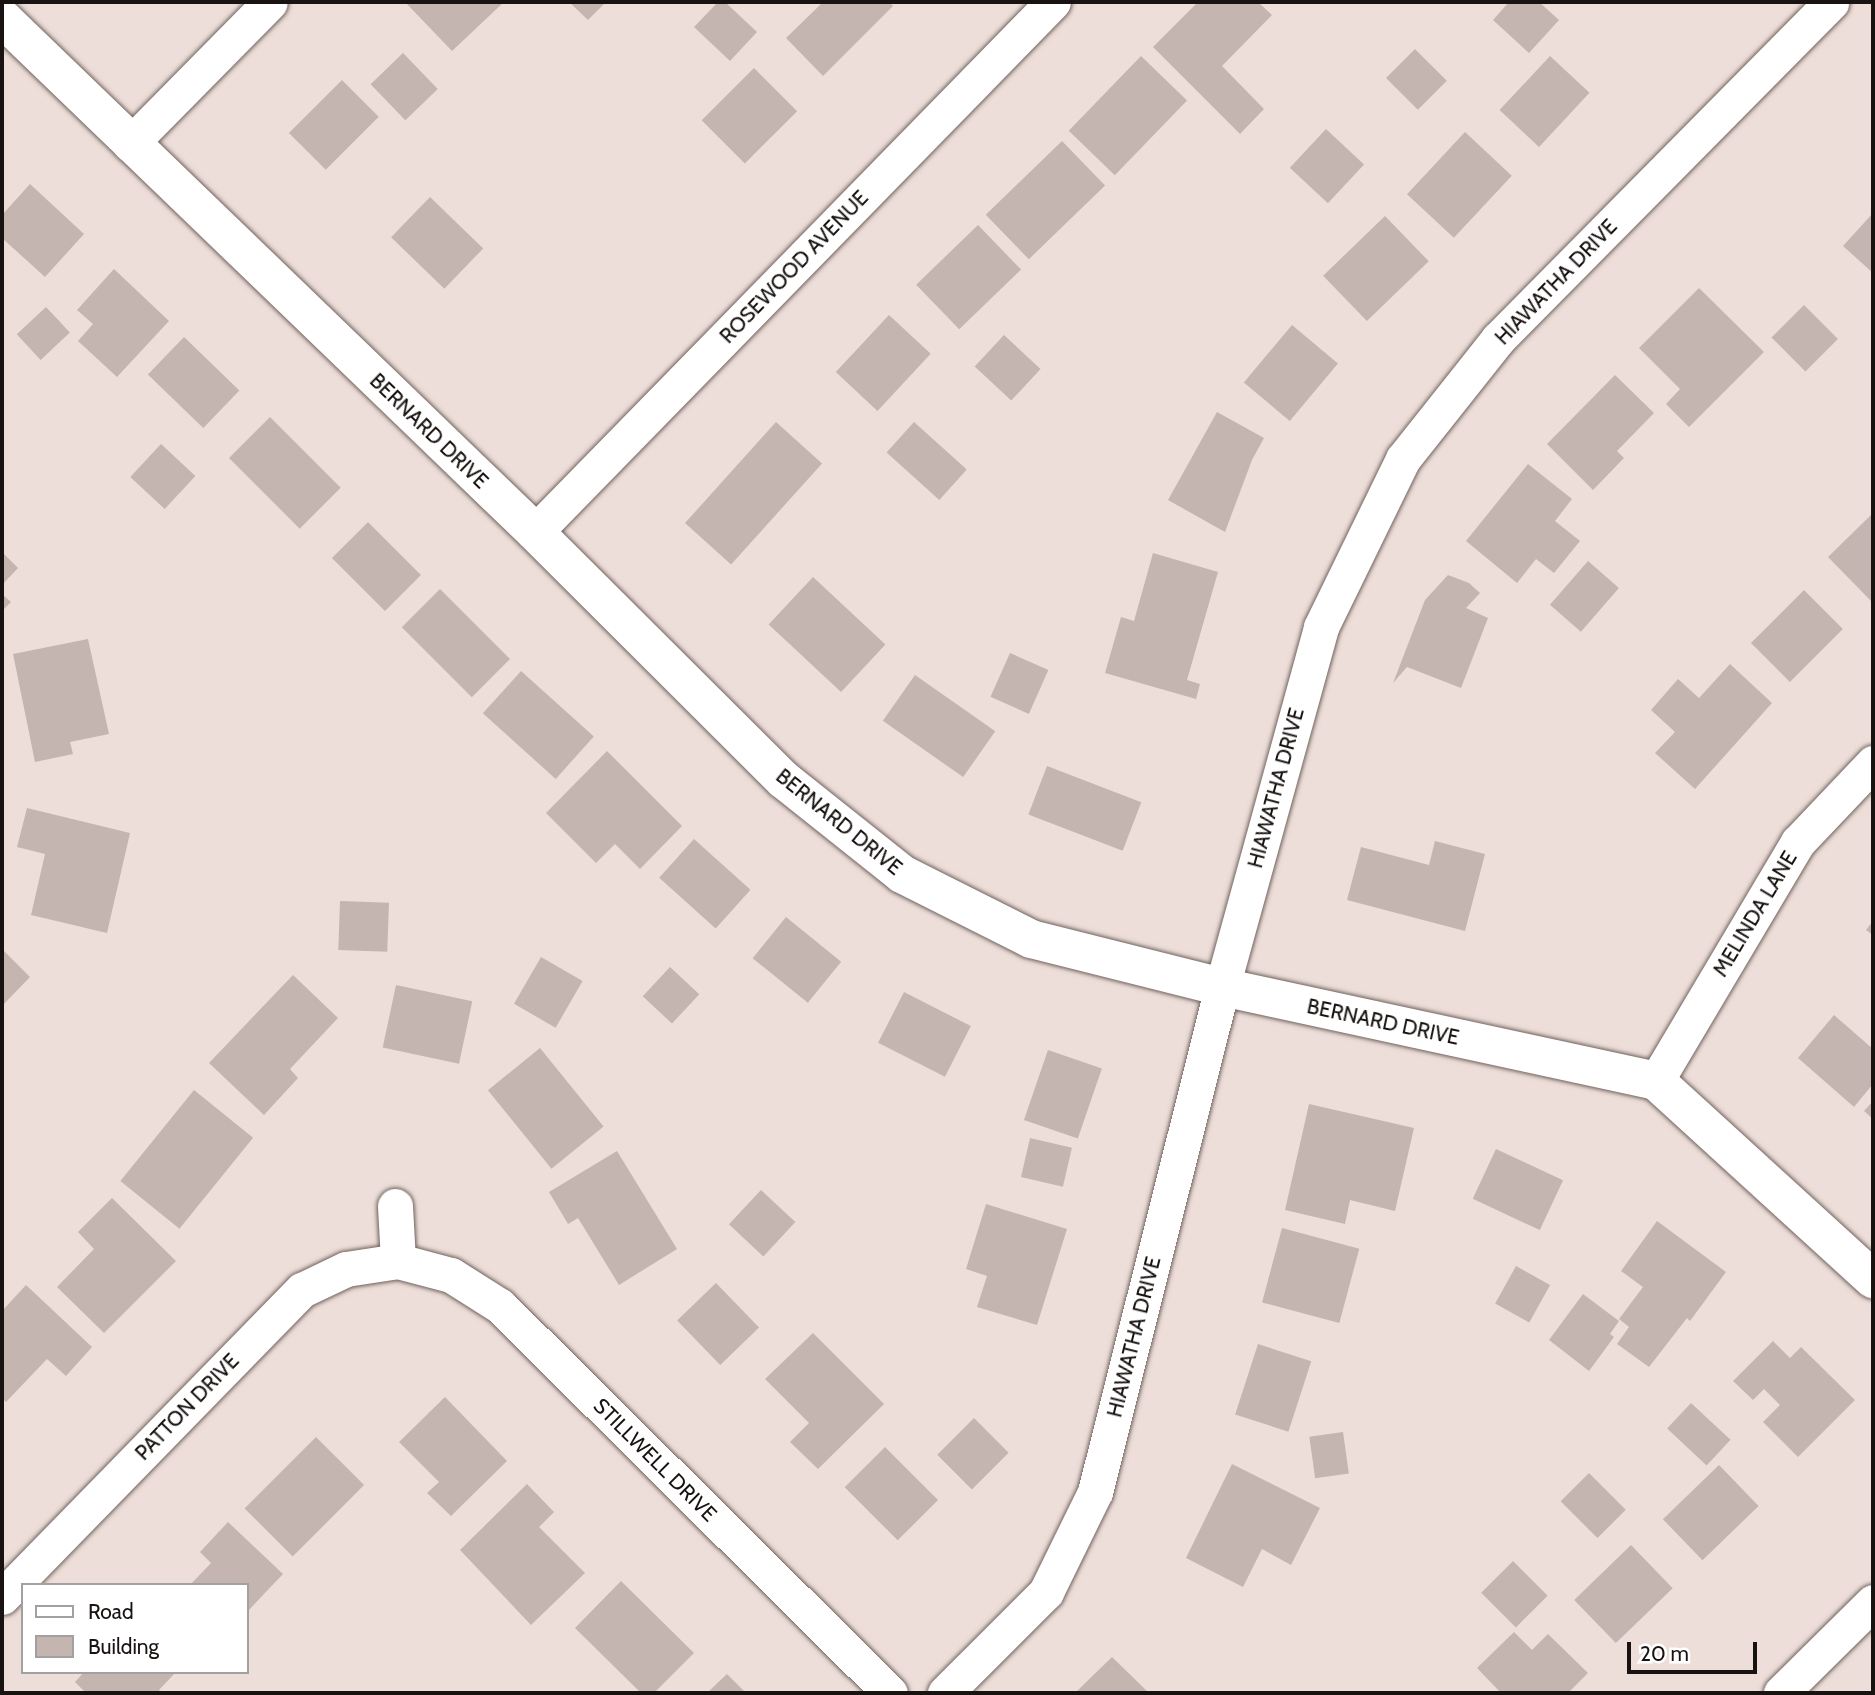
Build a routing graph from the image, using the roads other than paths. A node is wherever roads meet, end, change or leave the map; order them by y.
1 (270, 2) edge
2 (1053, 2) edge
3 (1832, 2) edge
4 (2, 18) edge
5 (130, 144) junction
6 (535, 532) junction
7 (1873, 763) edge
8 (1222, 987) junction
9 (1656, 1081) junction
10 (395, 1206) dead end
11 (398, 1261) junction
12 (1873, 1279) edge
13 (2, 1597) edge
14 (1873, 1602) edge
15 (891, 1693) edge
16 (945, 1693) edge
17 (1781, 1693) edge

1 - 5 street
2 - 6 street, ROSEWOOD AVENUE
3 - 8 street, HIAWATHA DRIVE
4 - 5 street, BERNARD DRIVE
5 - 6 street, BERNARD DRIVE
6 - 8 street, BERNARD DRIVE
7 - 9 street, MELINDA LANE
8 - 9 street, BERNARD DRIVE
8 - 16 street, HIAWATHA DRIVE
9 - 12 street
10 - 11 street
11 - 13 street, PATTON DRIVE
11 - 15 street, STILLWELL DRIVE
14 - 17 street

